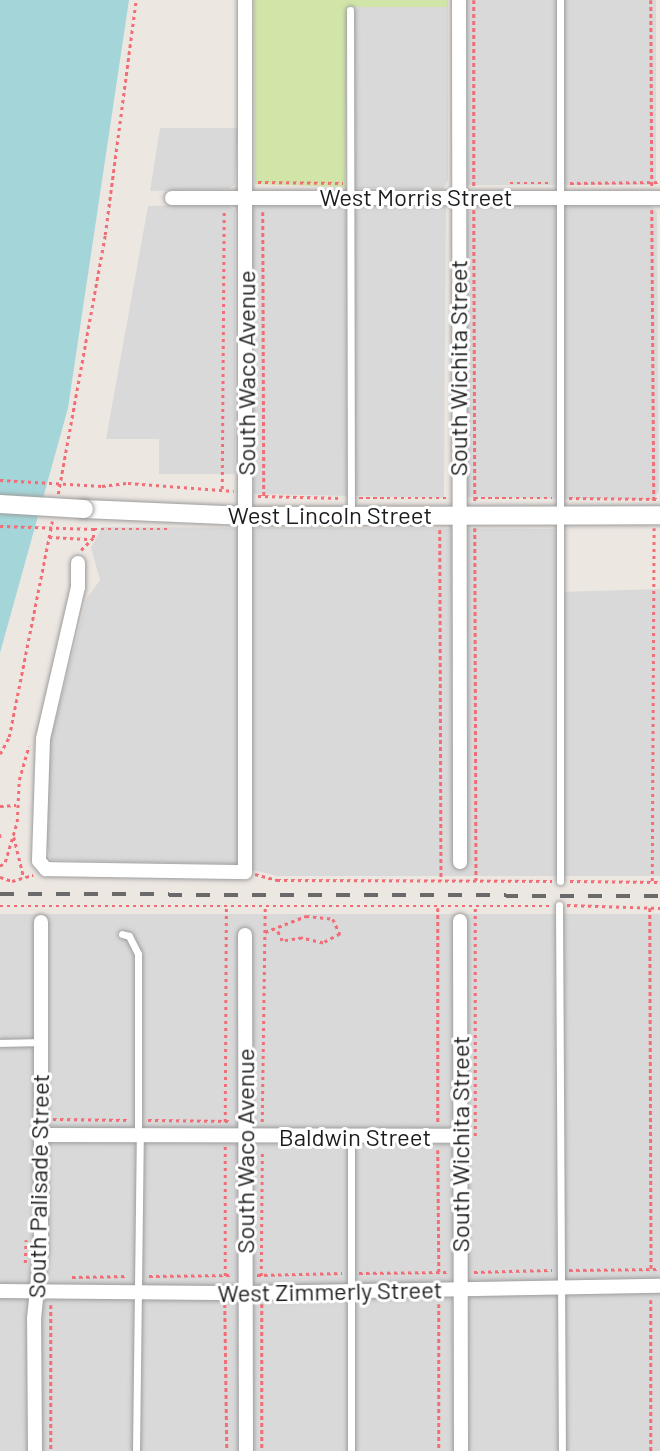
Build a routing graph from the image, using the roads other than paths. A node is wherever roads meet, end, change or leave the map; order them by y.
1 (245, 0) edge
2 (459, 0) edge
3 (560, 0) edge
4 (350, 10) dead end
5 (246, 197) junction
6 (350, 197) junction
7 (467, 197) junction
8 (172, 198) dead end
9 (561, 198) junction
10 (656, 198) edge
11 (0, 504) edge
12 (351, 507) junction
13 (466, 507) junction
14 (561, 507) junction
15 (657, 507) edge
16 (247, 516) junction
17 (78, 563) road end
18 (460, 862) dead end
19 (560, 881) road end
20 (559, 905) road end
21 (460, 921) dead end
22 (41, 922) dead end
23 (122, 934) dead end
24 (245, 935) dead end
25 (41, 1042) junction
26 (0, 1043) edge
27 (41, 1135) junction
28 (139, 1136) junction
29 (460, 1136) junction
30 (351, 1137) junction
31 (245, 1138) junction
32 (655, 1286) edge
33 (561, 1288) junction
34 (467, 1290) junction
35 (0, 1291) edge
36 (350, 1291) junction
37 (44, 1292) junction
38 (139, 1292) junction
39 (246, 1293) junction
40 (35, 1451) edge
41 (136, 1451) edge
42 (246, 1451) edge
43 (351, 1451) edge
44 (461, 1451) edge
45 (562, 1451) edge

1 - 5 street, South Waco Avenue
2 - 7 street, South Wichita Street
3 - 9 lane
4 - 6 lane
5 - 6 street, West Morris Street
5 - 8 street, West Morris Street
5 - 16 street, South Waco Avenue
6 - 7 street, West Morris Street
6 - 12 lane
7 - 9 street, West Morris Street
7 - 13 street, South Wichita Street
9 - 10 street, West Morris Street
9 - 14 lane
11 - 16 street, West Lincoln Street, bridge
12 - 13 street, West Lincoln Street
12 - 16 street, West Lincoln Street
13 - 14 street, West Lincoln Street
13 - 18 street, South Wichita Street
14 - 15 street, West Lincoln Street
14 - 19 lane
16 - 17 street, South Waco Avenue
20 - 33 lane
21 - 29 street, South Wichita Street
22 - 25 street, South Palisade Street
23 - 28 lane
24 - 31 street, South Waco Avenue
25 - 26 lane
25 - 27 street, South Palisade Street
27 - 28 street, Baldwin Street
27 - 37 street, South Palisade Street
28 - 31 street, Baldwin Street
28 - 38 lane
29 - 30 street, Baldwin Street
29 - 34 street, South Wichita Street
30 - 31 street, Baldwin Street
30 - 36 lane
31 - 39 street, South Waco Avenue
32 - 33 street, West Zimmerly Street
33 - 34 street, West Zimmerly Street
33 - 45 lane
34 - 36 street, West Zimmerly Street
34 - 44 street, South Wichita Street
35 - 37 street, West Zimmerly Street
36 - 39 street, West Zimmerly Street
36 - 43 lane
37 - 38 street, West Zimmerly Street
37 - 40 street, South Palisade Street
38 - 39 street, West Zimmerly Street
38 - 41 lane
39 - 42 street, South Waco Avenue

